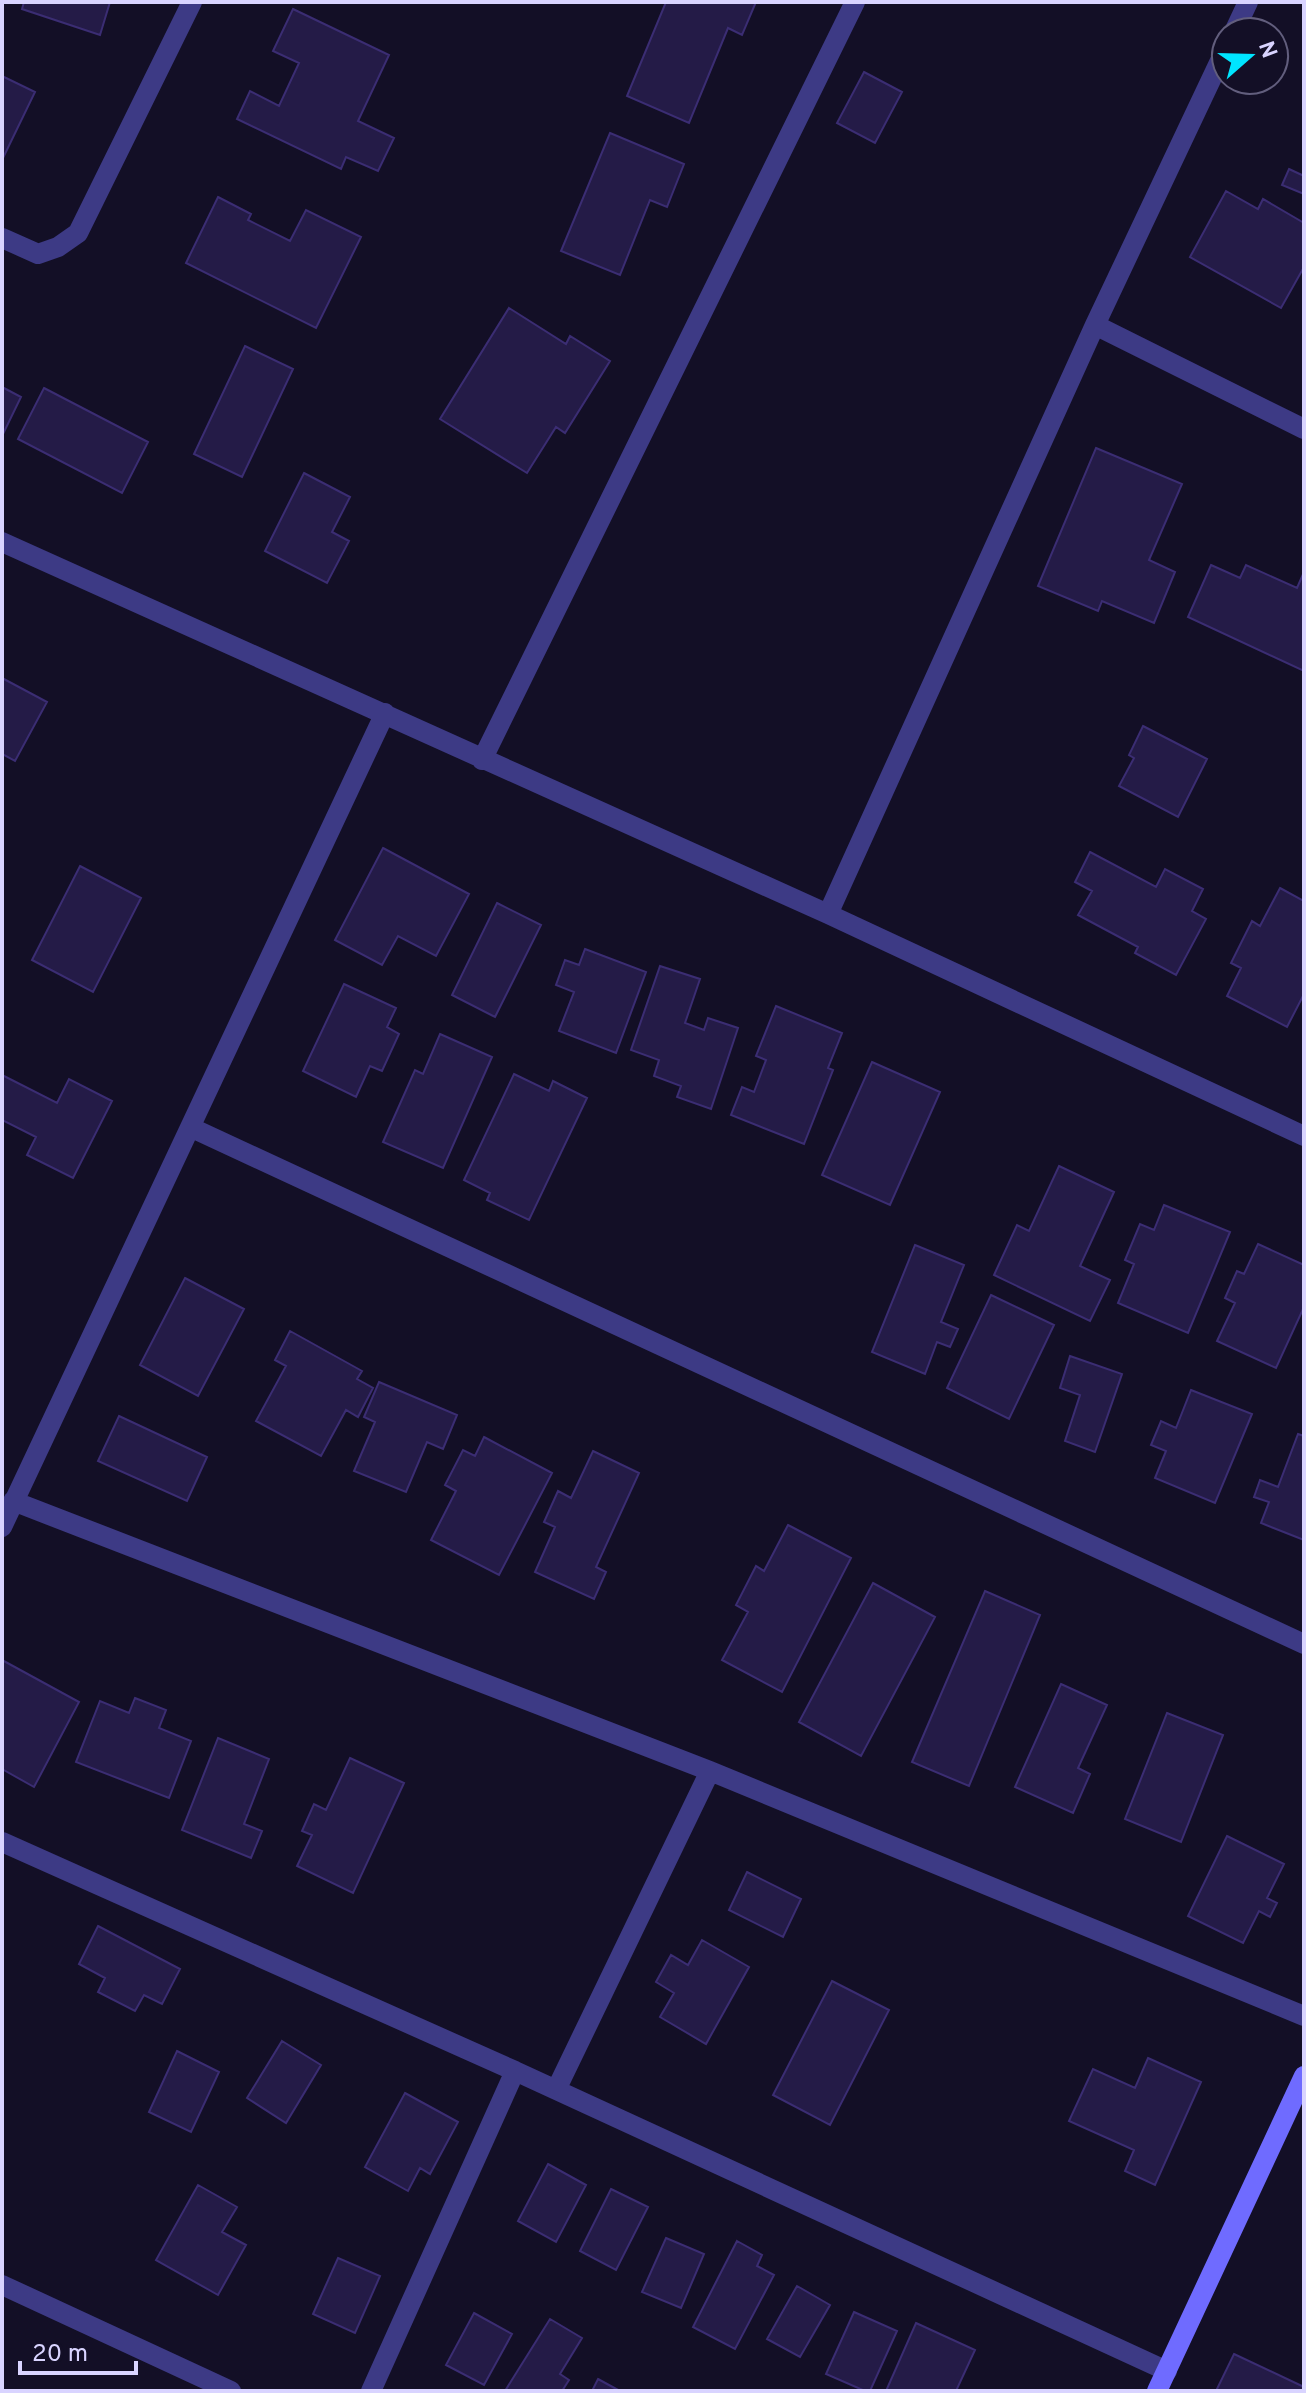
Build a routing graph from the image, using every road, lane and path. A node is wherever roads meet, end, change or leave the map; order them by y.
1 (192, 2) edge
2 (855, 2) edge
3 (1210, 82) edge
4 (2, 238) edge
5 (1095, 325) junction
6 (1304, 429) edge
7 (2, 542) edge
8 (385, 713) junction
9 (482, 760) junction
10 (828, 914) junction
11 (192, 1128) junction
12 (1304, 1136) edge
13 (13, 1501) junction
14 (2, 1527) edge
15 (1304, 1644) edge
16 (710, 1771) junction
17 (2, 1842) edge
18 (1304, 2016) edge
19 (515, 2071) junction
20 (1304, 2076) edge
21 (557, 2088) junction
22 (2, 2285) edge
23 (1167, 2371) junction
24 (231, 2391) edge
25 (371, 2391) edge
26 (1157, 2391) edge

1 - 4 street
2 - 9 street
3 - 5 street
5 - 6 street
5 - 10 street
7 - 8 street
8 - 9 street
8 - 11 street
9 - 10 street
10 - 12 street
11 - 13 street
11 - 15 street
13 - 14 street
13 - 16 street
16 - 18 street
16 - 21 street
17 - 19 street
19 - 21 street
19 - 25 street
20 - 23 street
21 - 23 street
22 - 24 street
23 - 26 street

